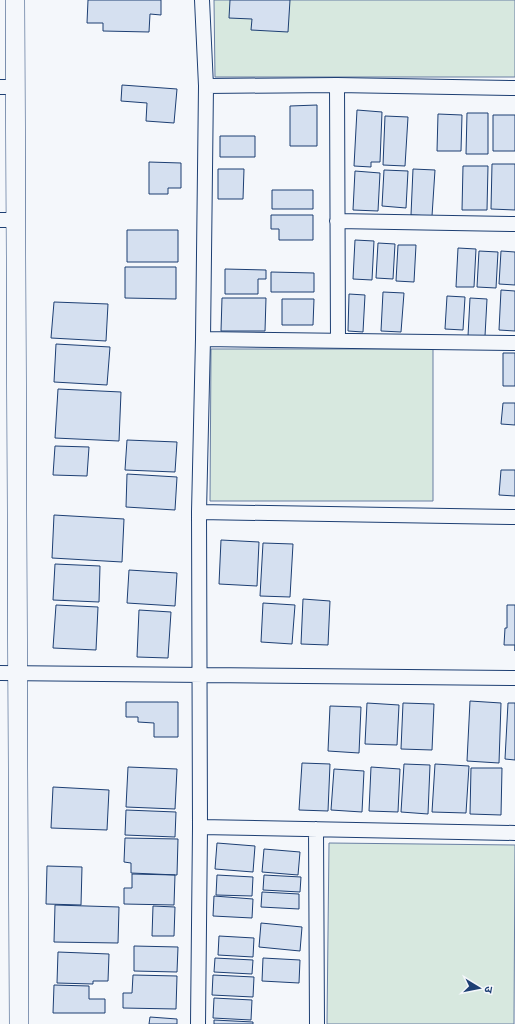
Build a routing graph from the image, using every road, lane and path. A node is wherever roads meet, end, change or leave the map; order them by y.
1 (15, 0) edge
2 (202, 0) edge
3 (337, 85) junction
4 (206, 86) junction
5 (8, 87) edge
6 (515, 88) edge
7 (8, 220) edge
8 (337, 221) junction
9 (515, 224) edge
10 (203, 339) junction
11 (338, 341) junction
12 (515, 343) edge
13 (199, 512) junction
14 (515, 517) edge
15 (9, 672) edge
16 (200, 675) junction
17 (515, 678) edge
18 (200, 827) junction
19 (316, 829) junction
20 (515, 833) edge
21 (19, 1024) edge
22 (198, 1024) edge
23 (317, 1024) edge

1 - 5 street
2 - 4 street
3 - 4 street
3 - 6 street
3 - 8 street
4 - 10 street
5 - 7 street
7 - 15 street
8 - 9 street
8 - 11 street
10 - 11 street
10 - 13 street
11 - 12 street
13 - 14 street
13 - 16 street
15 - 16 street
15 - 21 street
16 - 17 street
16 - 18 street
18 - 19 street
18 - 22 street
19 - 20 street
19 - 23 street

